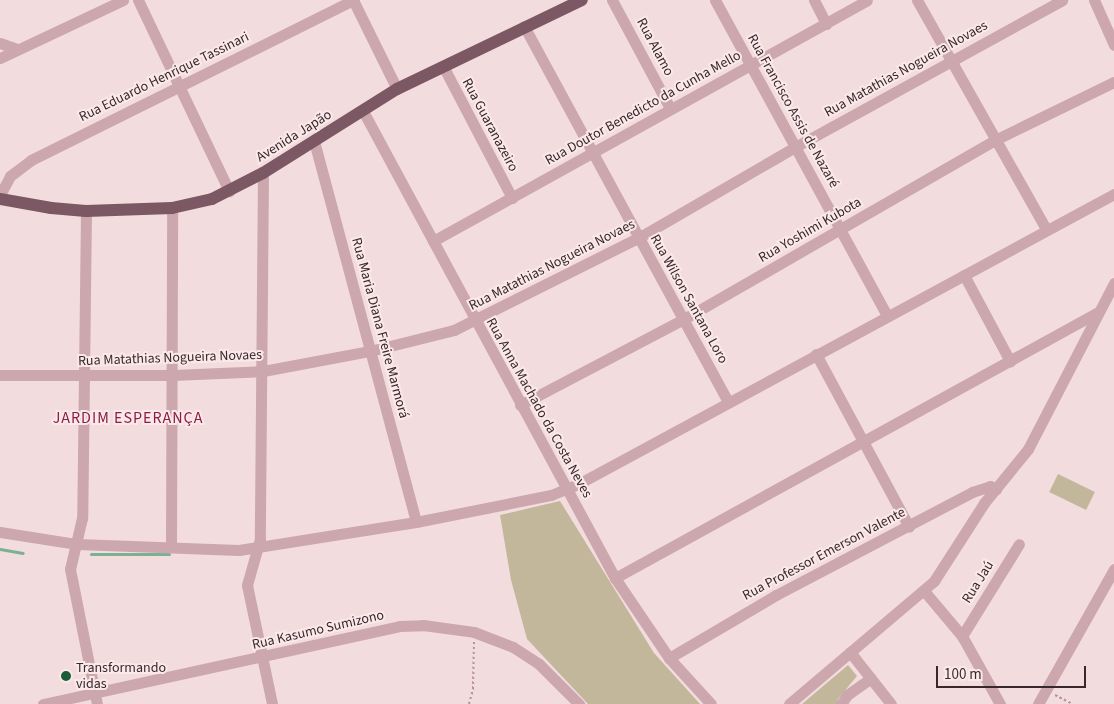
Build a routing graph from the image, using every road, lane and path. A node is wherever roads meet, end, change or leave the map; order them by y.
1 (124, 0) edge
2 (138, 0) edge
3 (354, 0) edge
4 (582, 0) edge
5 (612, 0) edge
6 (716, 0) edge
7 (814, 0) edge
8 (867, 0) edge
9 (917, 0) edge
10 (1062, 0) edge
11 (1094, 0) edge
12 (564, 4) edge
13 (826, 24) junction
14 (524, 26) junction
15 (0, 43) edge
16 (1114, 45) edge
17 (17, 49) junction
18 (0, 58) edge
19 (952, 61) junction
20 (751, 65) junction
21 (443, 66) junction
22 (1114, 82) edge
23 (179, 85) junction
24 (397, 89) junction
25 (670, 108) junction
26 (363, 111) junction
27 (997, 139) junction
28 (314, 141) junction
29 (795, 147) junction
30 (593, 152) junction
31 (263, 173) junction
32 (229, 191) junction
33 (0, 194) edge
34 (1114, 194) edge
35 (512, 198) junction
36 (0, 199) edge
37 (172, 208) junction
38 (86, 210) junction
39 (1046, 229) junction
40 (841, 230) junction
41 (638, 238) junction
42 (433, 241) junction
43 (964, 275) junction
44 (1114, 283) edge
45 (1098, 312) junction
46 (888, 316) junction
47 (682, 320) junction
48 (475, 322) junction
49 (370, 351) junction
50 (816, 354) junction
51 (1010, 361) junction
52 (263, 371) junction
53 (0, 375) edge
54 (173, 375) junction
55 (82, 376) junction
56 (728, 402) junction
57 (520, 405) junction
58 (864, 442) junction
59 (996, 488) junction
60 (566, 490) junction
61 (416, 522) junction
62 (909, 527) junction
63 (0, 532) edge
64 (77, 544) junction
65 (1019, 544) dead end
66 (170, 546) junction
67 (258, 549) junction
68 (1114, 569) edge
69 (615, 578) junction
70 (925, 592) junction
71 (474, 632) junction
72 (962, 636) junction
73 (850, 652) junction
74 (262, 658) junction
75 (669, 658) junction
76 (871, 678) junction
77 (1047, 690) junction
78 (95, 698) edge
79 (43, 704) edge
80 (272, 704) edge
81 (469, 704) edge
82 (579, 704) edge
83 (710, 704) edge
84 (789, 704) edge
85 (841, 704) edge
86 (891, 704) edge
87 (1000, 704) edge
88 (1038, 704) edge
89 (1073, 704) edge

1 - 17 street
2 - 23 street
3 - 23 street, Rua Eduardo Henrique Tassinari
3 - 24 street
4 - 12 main road, Avenida Japão
5 - 25 street, Rua Alamo
6 - 20 street, Rua Francisco Assis de Nazaré
7 - 13 street
8 - 13 street, Rua Doutor Benedicto da Cunha Mello
9 - 19 street
10 - 19 street, Rua Matathias Nogueira Novaes
11 - 16 street
12 - 14 main road, Avenida Japão
13 - 20 street, Rua Doutor Benedicto da Cunha Mello
14 - 21 main road, Avenida Japão
14 - 30 street, Rua Wilson Santana Loro
15 - 17 street
17 - 18 street
19 - 27 street
19 - 29 street, Rua Matathias Nogueira Novaes
20 - 25 street, Rua Doutor Benedicto da Cunha Mello
20 - 29 street, Rua Francisco Assis de Nazaré
21 - 24 main road, Avenida Japão
21 - 35 street, Rua Guaranazeiro
22 - 27 street, Rua Yoshimi Kubota
23 - 32 street
23 - 33 street, Rua Eduardo Henrique Tassinari
24 - 26 main road, Avenida Japão
25 - 30 street, Rua Doutor Benedicto da Cunha Mello
26 - 28 main road, Avenida Japão
26 - 42 street, Rua Anna Machado da Costa Neves
27 - 39 street
27 - 40 street, Rua Yoshimi Kubota
28 - 31 main road, Avenida Japão
28 - 49 street, Rua Maria Diana Freire Marmorá
29 - 40 street, Rua Francisco Assis de Nazaré
29 - 41 street, Rua Matathias Nogueira Novaes
30 - 35 street, Rua Doutor Benedicto da Cunha Mello
30 - 41 street, Rua Wilson Santana Loro
31 - 32 main road, Avenida Japão
31 - 52 street
32 - 37 main road, Avenida Japão
34 - 39 street
35 - 42 street, Rua Doutor Benedicto da Cunha Mello
36 - 38 main road, Avenida Japão
37 - 38 main road, Avenida Japão
37 - 54 street
38 - 55 street
39 - 43 street
40 - 46 street, Rua Francisco Assis de Nazaré
40 - 47 street, Rua Yoshimi Kubota
41 - 47 street, Rua Wilson Santana Loro
41 - 48 street, Rua Matathias Nogueira Novaes
42 - 48 street, Rua Anna Machado da Costa Neves
43 - 46 street
43 - 51 street
44 - 45 street
45 - 51 street
45 - 59 street
46 - 50 street
47 - 56 street, Rua Wilson Santana Loro
47 - 57 street, Rua Yoshimi Kubota
48 - 49 street, Rua Matathias Nogueira Novaes
48 - 57 street, Rua Anna Machado da Costa Neves
49 - 52 street, Rua Matathias Nogueira Novaes
49 - 61 street, Rua Maria Diana Freire Marmorá
50 - 56 street
50 - 58 street
51 - 58 street
52 - 54 street, Rua Matathias Nogueira Novaes
52 - 67 street
53 - 55 street, Rua Matathias Nogueira Novaes
54 - 55 street, Rua Matathias Nogueira Novaes
54 - 66 street
55 - 64 street
56 - 60 street
57 - 60 street, Rua Anna Machado da Costa Neves
58 - 62 street
58 - 69 street
59 - 62 street, Rua Professor Emerson Valente
59 - 70 street
60 - 61 street
60 - 69 street, Rua Anna Machado da Costa Neves
61 - 67 street
62 - 75 street, Rua Professor Emerson Valente
63 - 64 street
64 - 66 street
64 - 78 street
65 - 72 street, Rua Jaú
66 - 67 street
67 - 74 street
68 - 77 street
69 - 75 street, Rua Anna Machado da Costa Neves
70 - 72 street
70 - 73 street
71 - 74 street, Rua Kasumo Sumizono
71 - 81 path
71 - 82 street, Rua Kasumo Sumizono
72 - 87 street
73 - 76 street
73 - 84 street
74 - 78 street, Rua Kasumo Sumizono
74 - 80 street
75 - 83 street, Rua Anna Machado da Costa Neves
76 - 85 street
76 - 86 street
77 - 88 street
77 - 89 path
78 - 79 street, Rua Kasumo Sumizono

